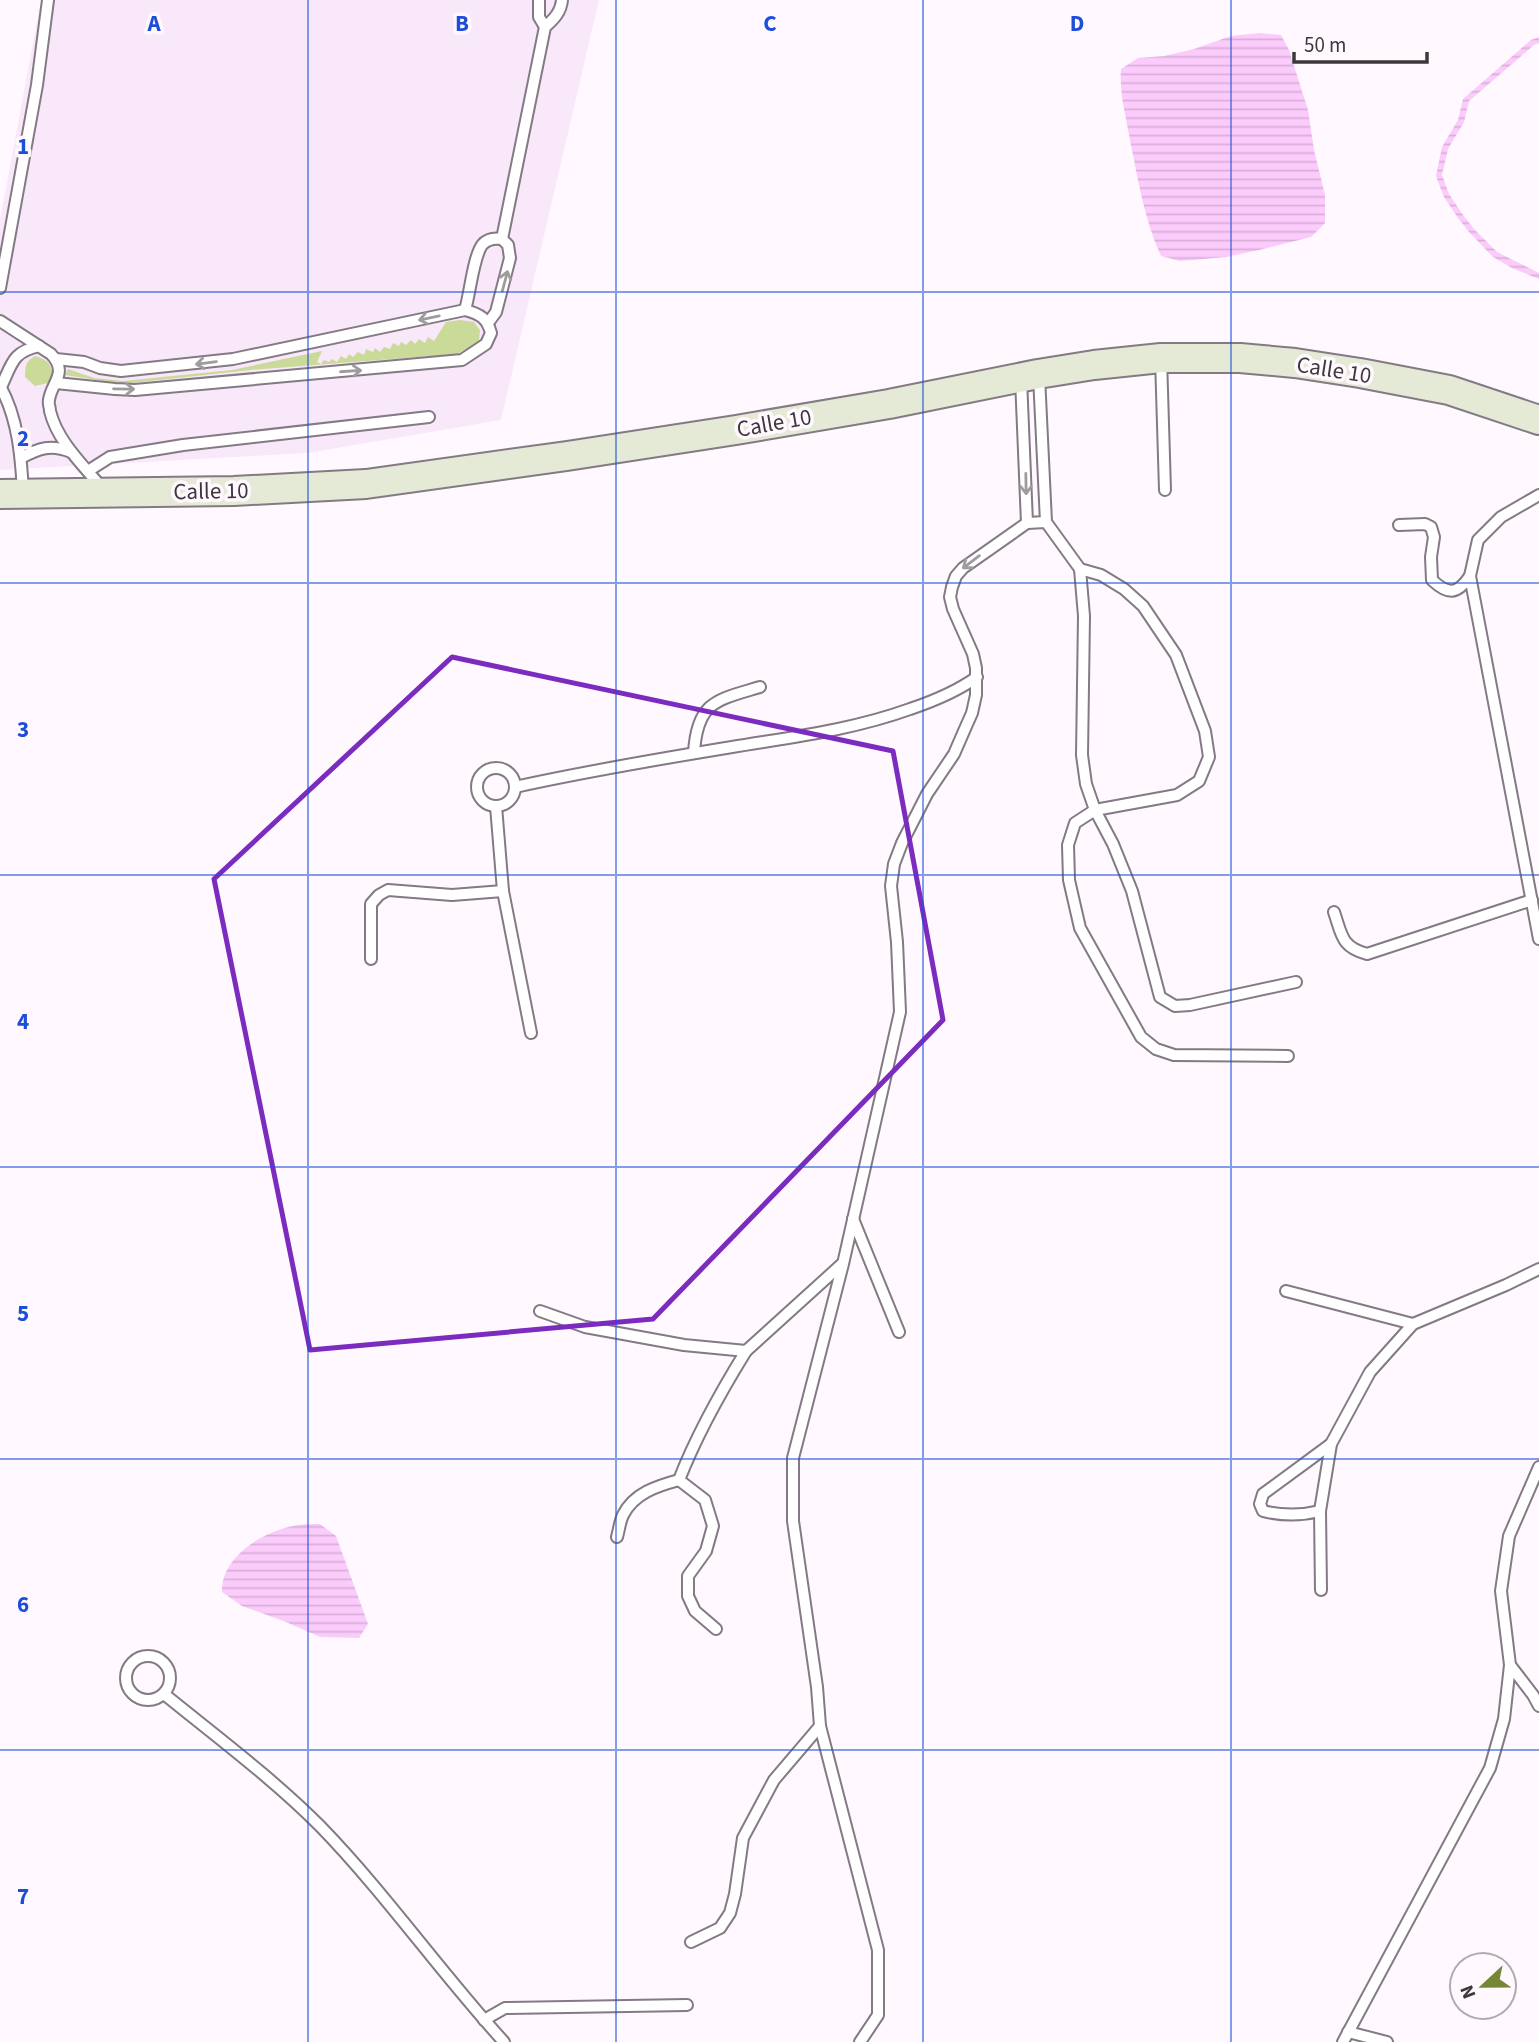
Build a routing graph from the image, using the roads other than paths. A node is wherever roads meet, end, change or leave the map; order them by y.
1 (48, 0) edge
2 (539, 0) edge
3 (562, 0) edge
4 (545, 27) junction
5 (502, 239) junction
6 (0, 288) edge
7 (465, 310) junction
8 (0, 321) edge
9 (488, 323) junction
10 (39, 346) junction
11 (1161, 358) junction
12 (56, 359) junction
13 (1030, 375) junction
14 (56, 383) junction
15 (0, 387) edge
16 (429, 418) dead end
17 (1539, 421) edge
18 (73, 453) junction
19 (21, 458) junction
20 (96, 482) junction
21 (1165, 490) dead end
22 (12, 494) edge
23 (1539, 495) edge
24 (1046, 522) junction
25 (1027, 523) junction
26 (1399, 525) dead end
27 (1080, 569) junction
28 (1470, 576) junction
29 (977, 677) junction
30 (760, 687) dead end
31 (694, 753) junction
32 (515, 787) junction
33 (496, 806) junction
34 (1095, 810) junction
35 (503, 891) junction
36 (1532, 900) junction
37 (1334, 912) dead end
38 (1539, 939) edge
39 (371, 958) dead end
40 (1296, 982) dead end
41 (531, 1033) dead end
42 (1288, 1056) dead end
43 (853, 1219) junction
44 (843, 1264) junction
45 (1539, 1269) edge
46 (1286, 1291) dead end
47 (540, 1311) dead end
48 (1413, 1324) junction
49 (899, 1332) dead end
50 (746, 1351) junction
51 (1331, 1444) junction
52 (1539, 1468) edge
53 (679, 1480) junction
54 (1320, 1511) junction
55 (617, 1537) dead end
56 (1321, 1590) dead end
57 (716, 1629) dead end
58 (1510, 1665) junction
59 (164, 1694) junction
60 (1539, 1706) edge
61 (820, 1726) junction
62 (691, 1942) dead end
63 (687, 2006) dead end
64 (484, 2021) junction
65 (1346, 2037) edge
66 (504, 2042) edge
67 (860, 2042) edge
68 (1387, 2042) edge

1 - 6 lane
2 - 4 lane
3 - 4 lane
4 - 5 lane
5 - 7 lane
9 -> 5 lane
7 - 9 lane
7 -> 12 lane
8 - 10 lane
14 -> 9 lane
10 - 12 lane
10 - 15 lane
11 - 13 main road, Calle 10
11 - 17 main road, Calle 10
11 - 21 lane
12 - 14 lane
13 - 20 main road, Calle 10
13 - 24 lane
13 -> 25 lane
14 - 18 lane
15 - 19 lane
16 - 20 lane
18 - 19 lane
18 - 20 lane
19 - 22 lane
20 - 22 main road, Calle 10
23 - 28 lane
24 - 25 lane
24 - 27 lane
25 -> 29 lane
26 - 28 lane
27 - 34 lane
27 - 34 lane
28 - 36 lane
29 - 31 lane
29 - 43 lane
30 - 31 lane
31 - 32 lane
32 - 33 lane
32 - 33 lane
33 - 35 lane
34 - 40 lane
34 - 42 lane
35 - 39 lane
35 - 41 lane
36 - 37 lane
36 - 38 lane
43 - 44 lane
43 - 49 lane
44 - 50 lane
44 - 61 lane
45 - 48 lane
46 - 48 lane
47 - 50 lane
48 - 51 lane
50 - 53 lane
51 - 54 lane
51 - 54 lane
52 - 58 lane
53 - 55 lane
53 - 57 lane
54 - 56 lane
58 - 60 lane
58 - 65 lane
59 - 59 lane
59 - 64 lane
61 - 62 lane
61 - 67 lane
63 - 64 lane
64 - 66 lane
65 - 68 lane

